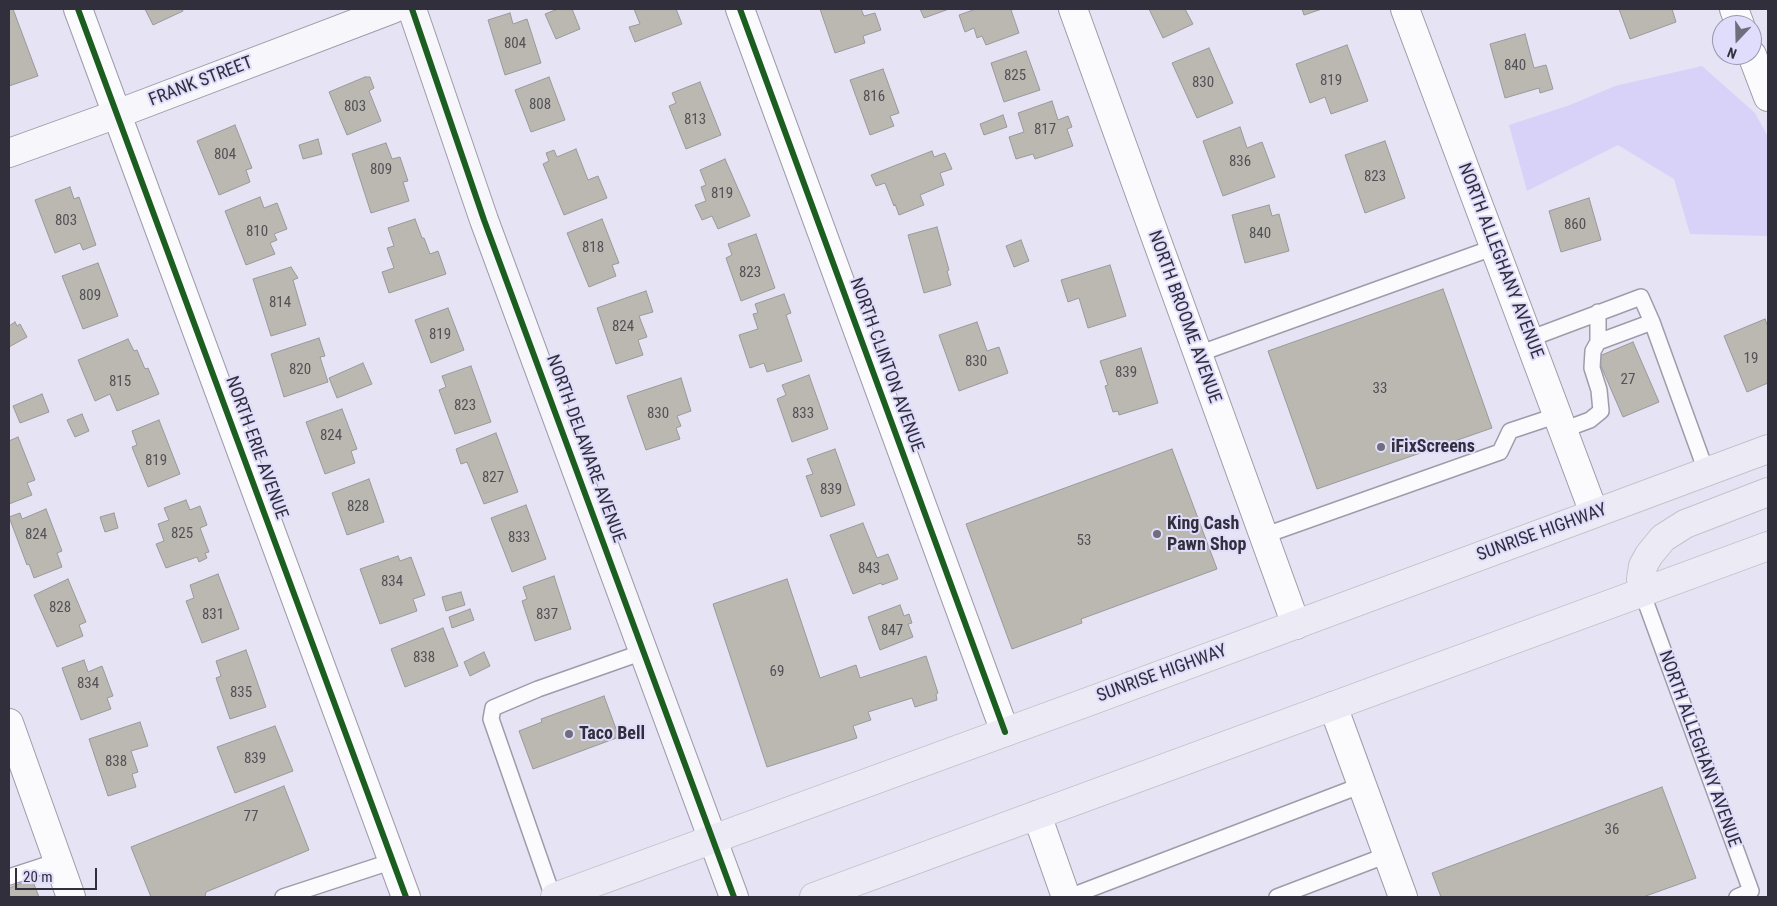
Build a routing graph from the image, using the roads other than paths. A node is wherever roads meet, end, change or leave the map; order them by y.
1 (78, 9) edge
2 (393, 9) edge
3 (412, 9) edge
4 (740, 9) edge
5 (1073, 9) edge
6 (1405, 9) edge
7 (1756, 65) edge
8 (1768, 98) edge
9 (117, 114) junction
10 (9, 153) edge
11 (1494, 247) junction
12 (1598, 312) junction
13 (1652, 322) junction
14 (1529, 338) junction
15 (1598, 342) junction
16 (1198, 354) junction
17 (1560, 422) junction
18 (1768, 429) edge
19 (1768, 449) edge
20 (1710, 470) junction
21 (1768, 492) edge
22 (1594, 513) junction
23 (1263, 536) junction
24 (1768, 546) edge
25 (1642, 592) junction
26 (1296, 625) junction
27 (643, 652) junction
28 (1333, 706) junction
29 (9, 723) edge
30 (1005, 732) junction
31 (1362, 785) junction
32 (1037, 815) junction
33 (712, 839) junction
34 (1387, 855) junction
35 (58, 861) junction
36 (393, 861) junction
37 (9, 877) edge
38 (820, 896) edge
39 (71, 897) edge
40 (283, 897) edge
41 (406, 897) edge
42 (554, 897) edge
43 (734, 897) edge
44 (1068, 897) edge
45 (1276, 897) edge
46 (1403, 897) edge
47 (1737, 897) edge

1 - 9 street, NORTH ERIE AVENUE
2 - 9 street, FRANK STREET
3 - 27 street, NORTH DELAWARE AVENUE
4 - 30 street, NORTH CLINTON AVENUE
5 - 16 street, NORTH BROOME AVENUE
6 - 11 street, NORTH ALLEGHANY AVENUE
7 - 8 street
9 - 10 street, FRANK STREET
9 - 36 street, NORTH ERIE AVENUE
11 - 14 street, NORTH ALLEGHANY AVENUE
11 - 16 lane
12 - 13 lane
12 - 14 lane
12 - 15 lane
13 - 15 lane
13 - 20 lane
14 - 17 street, NORTH ALLEGHANY AVENUE
15 - 17 lane
16 - 23 street, NORTH BROOME AVENUE
17 - 22 street, NORTH ALLEGHANY AVENUE
17 - 23 lane
18 - 20 highway
19 - 20 highway, SUNRISE HIGHWAY
20 - 22 highway, SUNRISE HIGHWAY
21 - 25 highway
22 - 26 highway, SUNRISE HIGHWAY
23 - 26 street, NORTH BROOME AVENUE
24 - 25 highway
25 - 28 highway
25 - 47 lane, NORTH ALLEGHANY AVENUE
26 - 30 highway, SUNRISE HIGHWAY
27 - 33 street, NORTH DELAWARE AVENUE
27 - 42 lane
28 - 31 street
28 - 32 highway
29 - 35 street
30 - 33 highway, SUNRISE HIGHWAY
31 - 34 street
31 - 44 lane
32 - 38 highway
32 - 44 street
33 - 42 highway, SUNRISE HIGHWAY
33 - 43 street, NORTH DELAWARE AVENUE
34 - 45 lane
34 - 46 street
35 - 37 lane
35 - 39 street
36 - 40 lane
36 - 41 street, NORTH ERIE AVENUE

